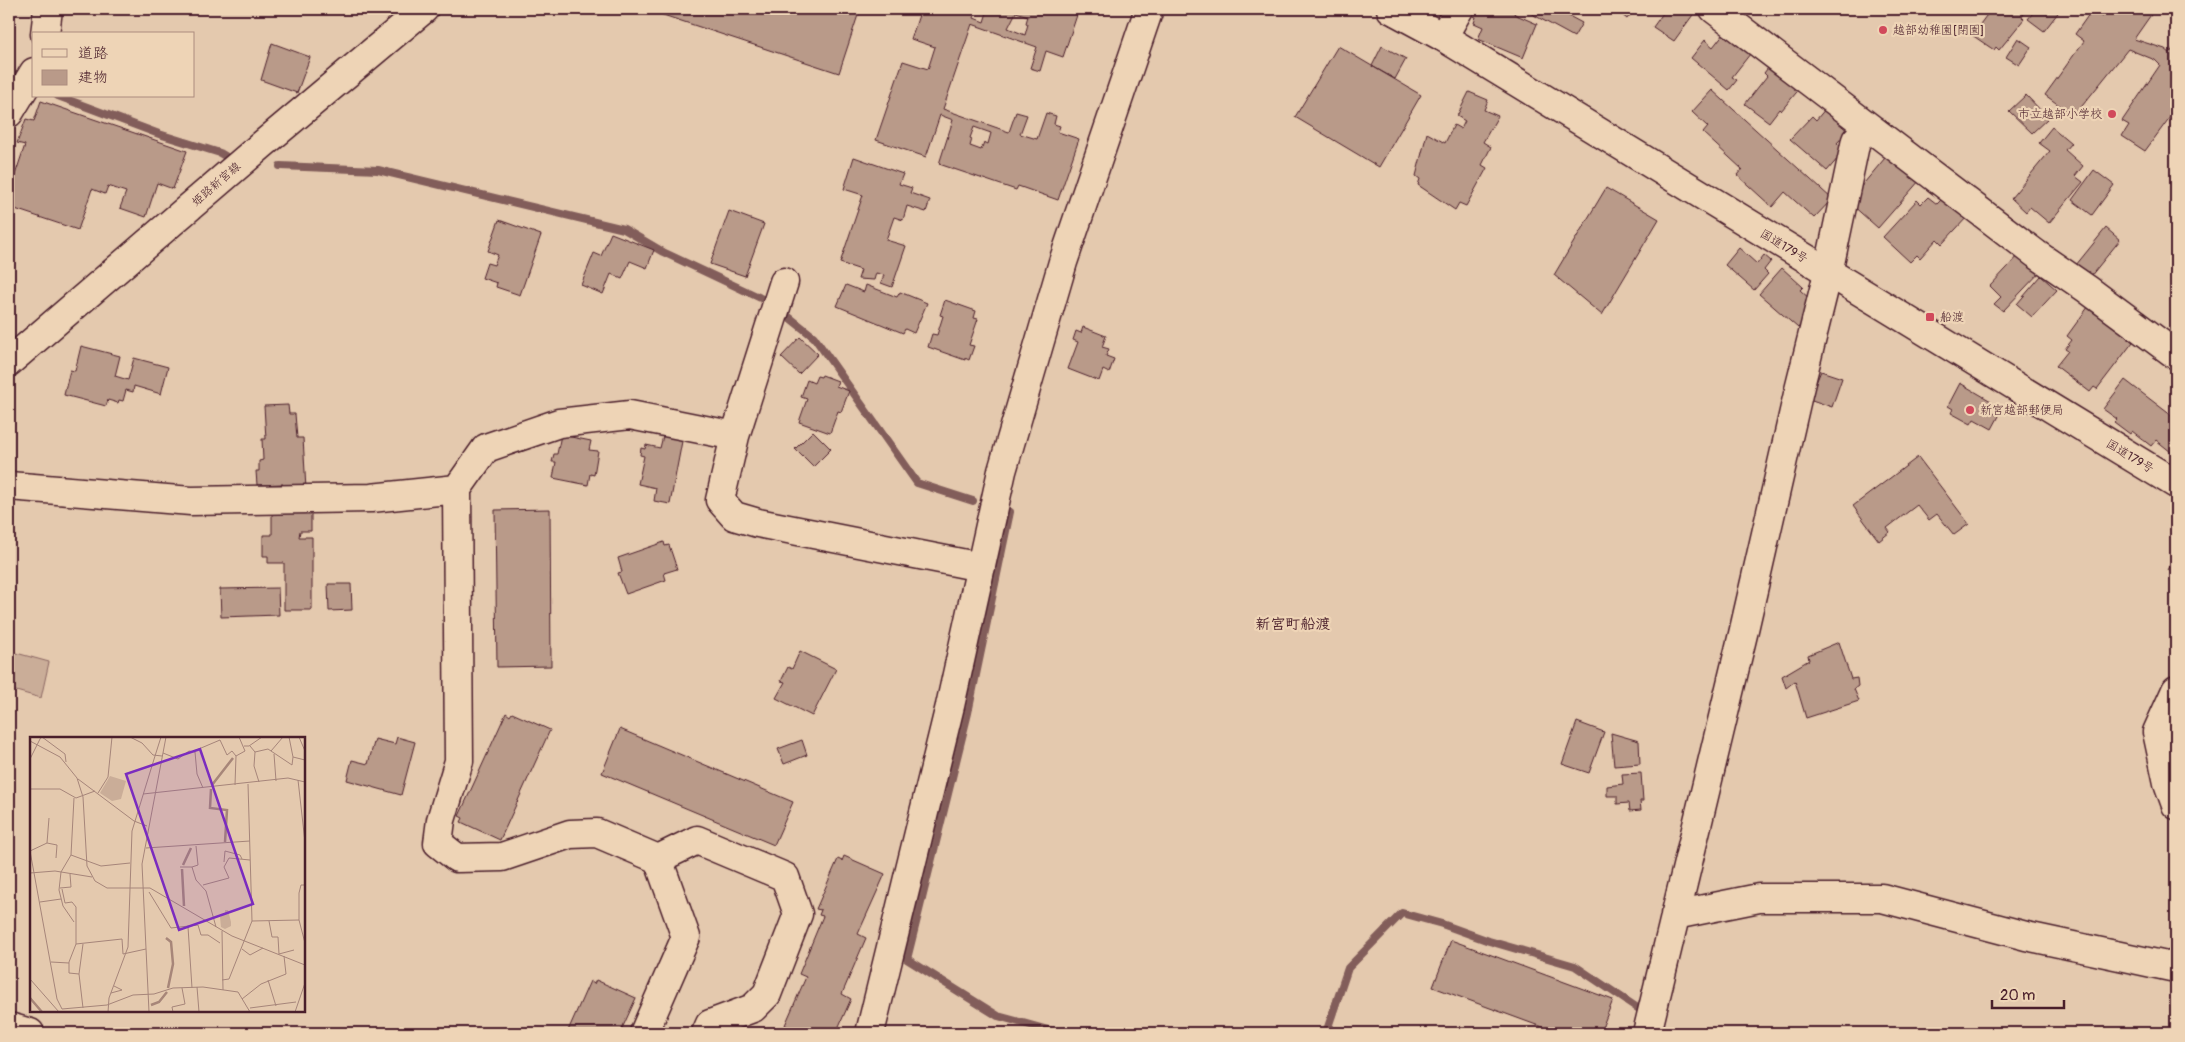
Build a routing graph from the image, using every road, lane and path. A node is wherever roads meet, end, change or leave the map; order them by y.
1 (48, 9) edge
2 (424, 9) edge
3 (1149, 9) edge
4 (1392, 9) edge
5 (1459, 9) edge
6 (1714, 9) edge
7 (45, 32) edge
8 (1443, 37) junction
9 (32, 75) edge
10 (9, 113) edge
11 (1869, 128) junction
12 (1828, 273) junction
13 (784, 282) dead end
14 (2176, 355) edge
15 (9, 362) edge
16 (735, 436) junction
17 (2176, 484) edge
18 (9, 486) edge
19 (457, 488) junction
20 (981, 567) junction
21 (2176, 690) edge
22 (2176, 805) edge
23 (658, 859) junction
24 (1675, 915) junction
25 (2176, 963) edge
26 (9, 1027) edge
27 (30, 1033) edge
28 (644, 1033) edge
29 (706, 1033) edge
30 (870, 1033) edge
31 (1647, 1033) edge

1 - 7 main road
2 - 15 main road, 姫路新宮線
3 - 20 main road
4 - 8 main road, 国道179号
5 - 8 main road
6 - 11 main road
8 - 12 main road, 国道179号
9 - 10 main road
11 - 12 main road
11 - 14 main road
12 - 17 main road, 国道179号
12 - 24 main road
13 - 16 main road
16 - 19 main road
16 - 20 main road
18 - 19 main road
19 - 23 main road
20 - 30 main road
21 - 22 main road
23 - 28 main road
23 - 29 main road
24 - 25 main road
24 - 31 main road
26 - 27 main road

